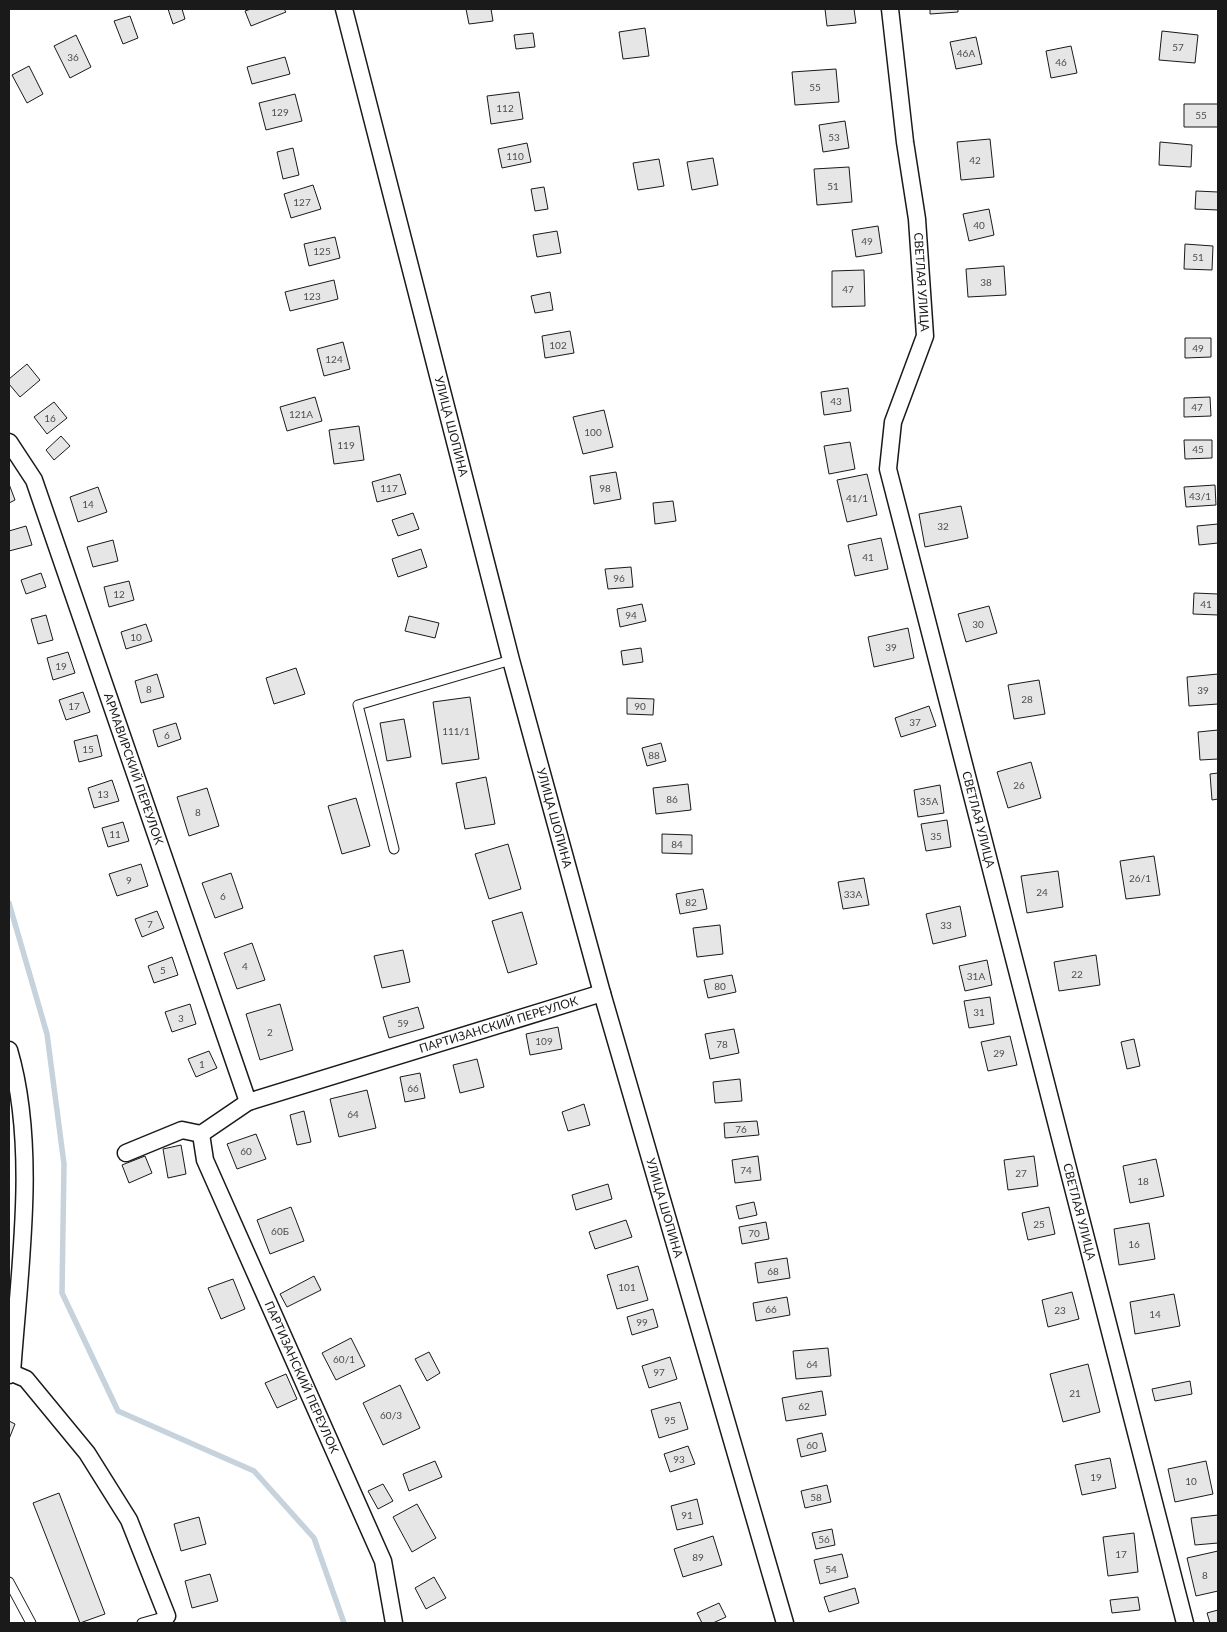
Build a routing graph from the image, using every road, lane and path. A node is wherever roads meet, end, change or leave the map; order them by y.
1 (344, 9) edge
2 (890, 9) edge
3 (9, 442) edge
4 (511, 660) junction
5 (394, 848) dead end
6 (602, 993) junction
7 (9, 1050) edge
8 (12, 1073) edge
9 (248, 1102) junction
10 (201, 1134) junction
11 (126, 1153) dead end
12 (11, 1374) edge
13 (9, 1582) edge
14 (168, 1620) edge
15 (31, 1623) edge
16 (142, 1623) edge
17 (394, 1623) edge
18 (785, 1623) edge
19 (1184, 1623) edge

1 - 4 street, УЛИЦА ШОПИНА
2 - 19 street, СВЕТЛАЯ УЛИЦА
3 - 9 street, АРМАВИРСКИЙ ПЕРЕУЛОК
4 - 5 lane
4 - 6 street, УЛИЦА ШОПИНА
6 - 9 street, ПАРТИЗАНСКИЙ ПЕРЕУЛОК
6 - 18 street, УЛИЦА ШОПИНА
7 - 8 street
8 - 12 street
9 - 10 street, ПАРТИЗАНСКИЙ ПЕРЕУЛОК
10 - 11 street
10 - 17 street, ПАРТИЗАНСКИЙ ПЕРЕУЛОК
12 - 14 street
13 - 15 lane
14 - 16 lane

